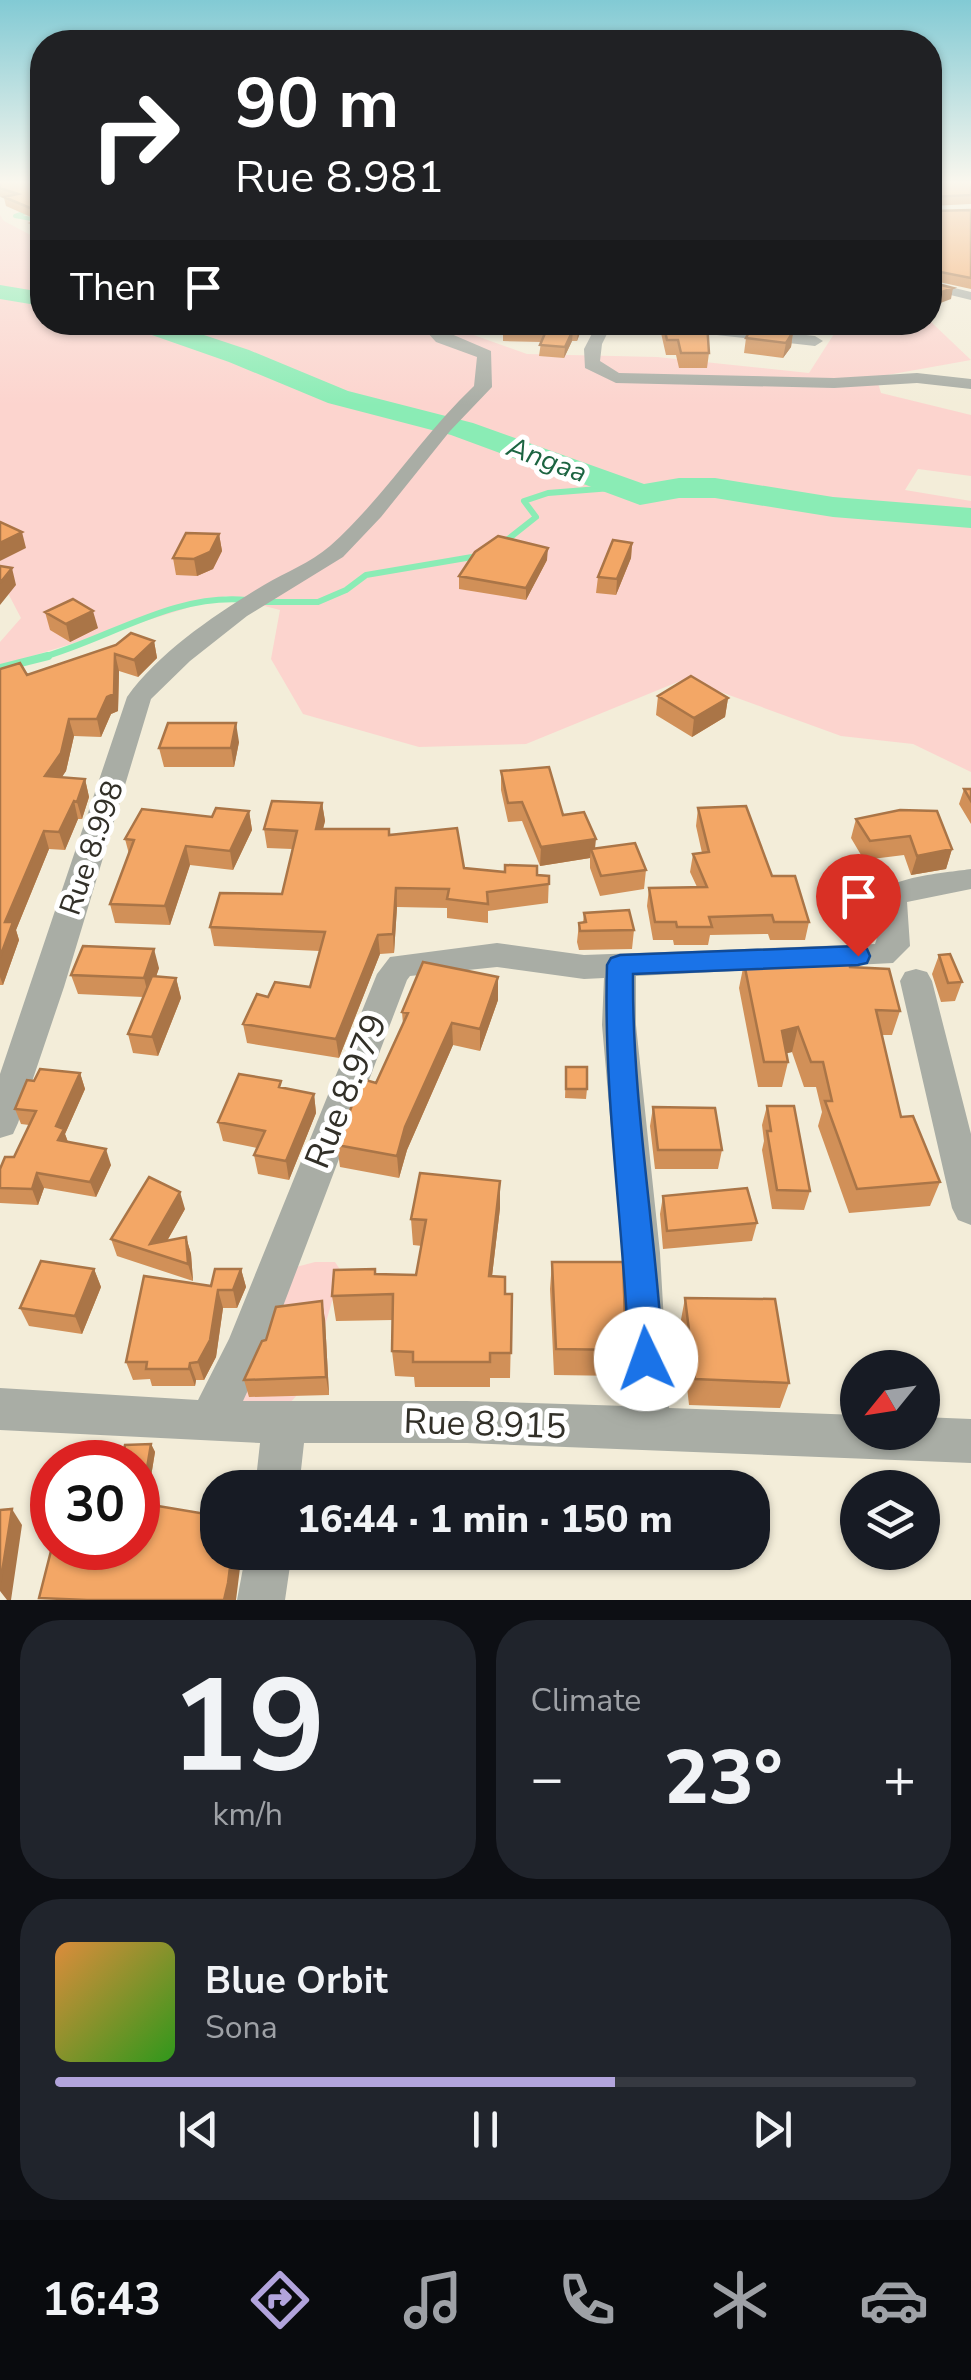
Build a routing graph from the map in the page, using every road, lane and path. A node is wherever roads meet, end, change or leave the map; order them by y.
1 (942, 289) edge
2 (971, 296) edge
3 (437, 335) edge
4 (598, 335) edge
5 (761, 335) edge
6 (820, 335) edge
7 (815, 341) junction
8 (805, 381) junction
9 (971, 384) edge
10 (971, 878) edge
11 (620, 965) junction
12 (916, 981) dead end
13 (0, 1123) edge
14 (971, 1208) edge
15 (0, 1408) edge
16 (285, 1420) junction
17 (210, 1422) junction
18 (649, 1430) junction
19 (971, 1441) edge
20 (279, 1470) edge
21 (265, 1570) edge
22 (261, 1600) edge

1 - 2 street
3 - 13 street, Rue 8.998
4 - 8 street
5 - 7 street
6 - 7 street
7 - 8 street
8 - 9 street
10 - 11 street
11 - 17 street, Rue 8.979
11 - 18 street
12 - 14 street
15 - 17 street, Rue 8.915
16 - 17 street, Rue 8.915
16 - 18 street, Rue 8.915
16 - 20 street
18 - 19 street, Rue 8.915
21 - 22 street

